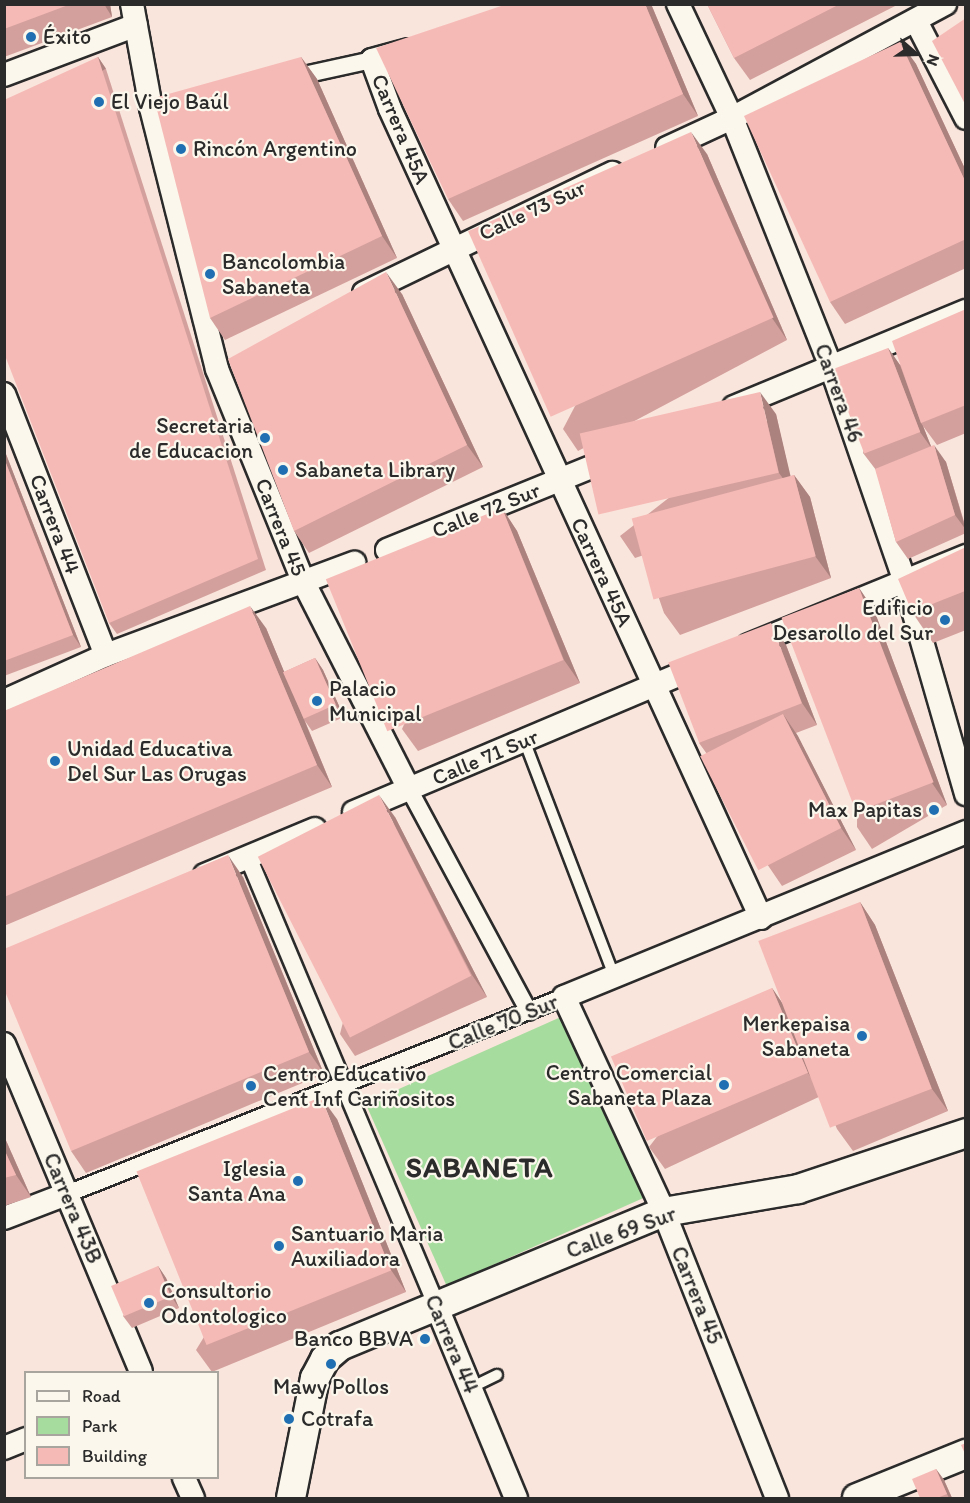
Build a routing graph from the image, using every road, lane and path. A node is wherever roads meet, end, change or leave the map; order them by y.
1 (678, 4) edge
2 (945, 4) edge
3 (134, 15) edge
4 (916, 21) junction
5 (429, 45) edge
6 (372, 60) junction
7 (4, 75) edge
8 (268, 83) edge
9 (732, 118) junction
10 (966, 118) edge
11 (453, 247) junction
12 (340, 306) edge
13 (966, 311) edge
14 (237, 359) edge
15 (831, 367) junction
16 (217, 369) junction
17 (4, 394) edge
18 (712, 417) edge
19 (636, 448) edge
20 (560, 480) junction
21 (966, 556) edge
22 (904, 579) junction
23 (304, 583) junction
24 (106, 655) junction
25 (654, 685) junction
26 (4, 701) edge
27 (524, 740) junction
28 (410, 789) junction
29 (966, 794) edge
30 (966, 832) edge
31 (248, 857) junction
32 (184, 884) edge
33 (761, 918) junction
34 (615, 979) junction
35 (564, 998) junction
36 (529, 1011) junction
37 (4, 1044) edge
38 (343, 1085) junction
39 (966, 1133) edge
40 (67, 1194) junction
41 (664, 1212) junction
42 (4, 1218) edge
43 (436, 1305) junction
44 (141, 1371) edge
45 (497, 1376) dead end
46 (470, 1388) junction
47 (24, 1440) edge
48 (4, 1448) edge
49 (966, 1454) edge
50 (184, 1479) edge
51 (193, 1498) edge
52 (291, 1498) edge
53 (516, 1498) edge
54 (777, 1498) edge
55 (857, 1498) edge

1 - 9 street, Carrera 46
2 - 4 street, Calle 73 Sur
3 - 7 street
3 - 16 street, Carrera 45
4 - 9 street, Calle 73 Sur
4 - 10 street
5 - 6 street
6 - 8 street
6 - 11 street, Carrera 45A
9 - 11 street, Calle 73 Sur
9 - 15 street, Carrera 46
11 - 12 street, Calle 73 Sur
11 - 20 street, Carrera 45A
13 - 15 street
14 - 16 street
15 - 18 street
15 - 22 street, Carrera 46
16 - 23 street, Carrera 45
17 - 24 street, Carrera 44
19 - 20 street, Calle 72 Sur
20 - 23 street, Calle 72 Sur
20 - 25 street, Carrera 45A
21 - 22 street, Calle 71 Sur
22 - 25 street, Calle 71 Sur
22 - 29 street, Carrera 46
23 - 24 street, Calle 72 Sur
23 - 28 street, Carrera 45
24 - 26 street, Calle 72 Sur
25 - 27 street, Calle 71 Sur
25 - 33 street, Carrera 45A
27 - 28 street, Calle 71 Sur
27 - 34 lane
28 - 31 street, Calle 71 Sur
28 - 36 street, Carrera 45
30 - 33 street, Calle 70 Sur
31 - 32 street, Calle 71 Sur
31 - 38 street, Carrera 44
33 - 34 street, Calle 70 Sur
34 - 35 street, Calle 70 Sur
35 - 36 street, Calle 70 Sur
35 - 41 street, Carrera 45
36 - 38 street, Calle 70 Sur
37 - 40 street, Carrera 43B
38 - 40 street, Calle 70 Sur
38 - 43 street, Carrera 44
39 - 41 street, Calle 69 Sur
40 - 42 street, Calle 70 Sur
40 - 44 street, Carrera 43B
41 - 43 street, Calle 69 Sur
41 - 54 street, Carrera 45
43 - 46 street, Carrera 44
43 - 52 street, Calle 69 Sur
45 - 46 lane
46 - 53 street, Carrera 44
47 - 48 street
49 - 55 street
50 - 51 street

